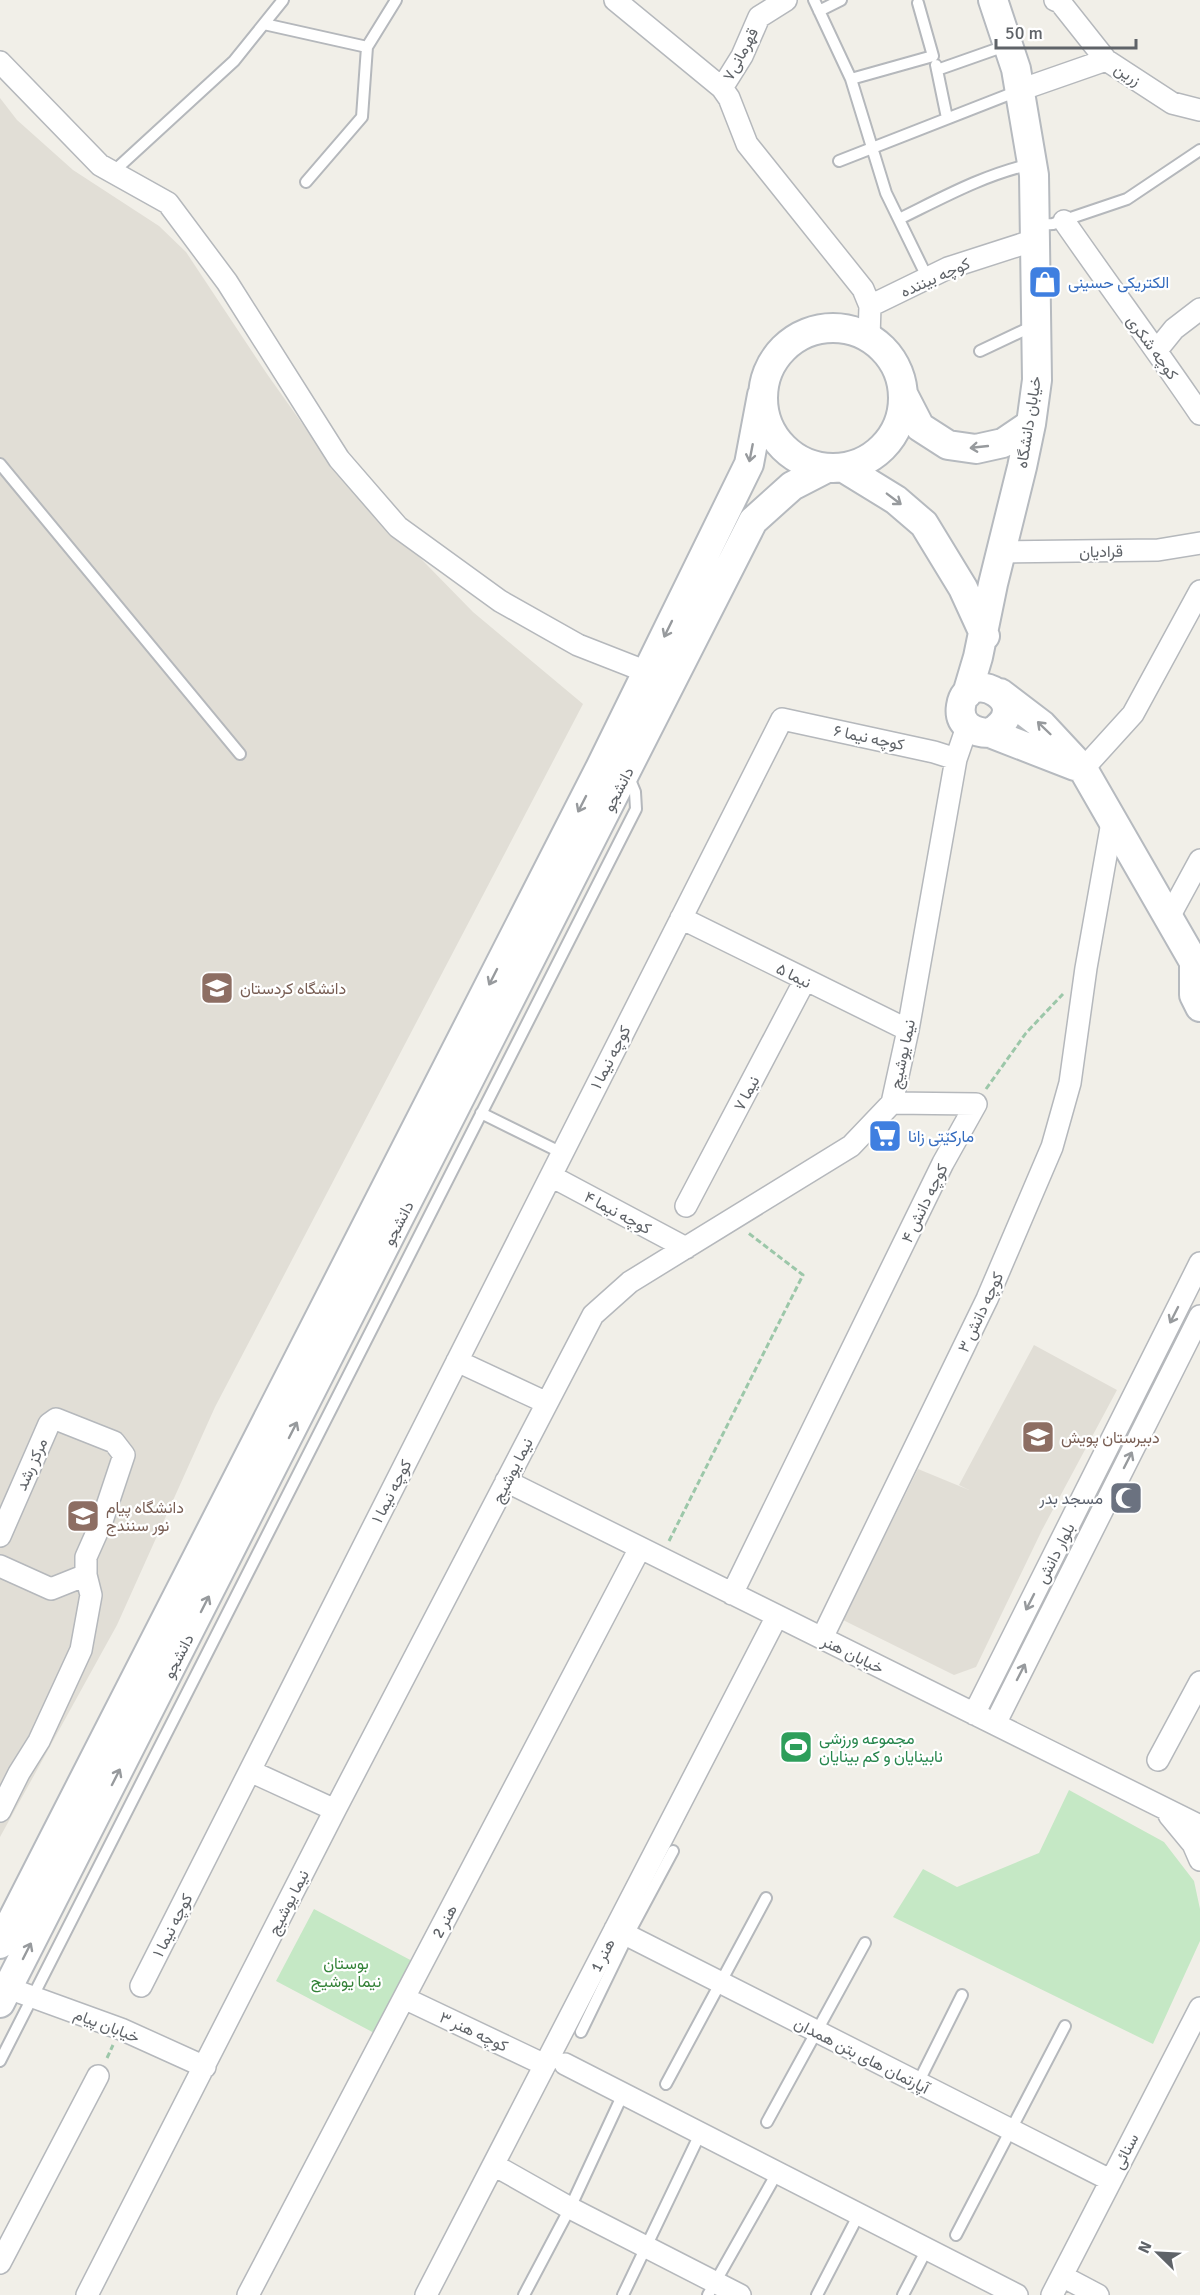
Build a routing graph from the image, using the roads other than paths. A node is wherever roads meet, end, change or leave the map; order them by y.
1 (283, 0) edge
2 (396, 0) edge
3 (615, 0) edge
4 (786, 0) edge
5 (814, 0) edge
6 (841, 0) edge
7 (993, 0) edge
8 (920, 1) edge
9 (1060, 1) edge
10 (819, 11) junction
11 (264, 24) junction
12 (1008, 45) junction
13 (367, 47) junction
14 (933, 56) junction
15 (1106, 60) junction
16 (0, 62) edge
17 (937, 70) junction
18 (851, 79) junction
19 (722, 88) junction
20 (1020, 90) junction
21 (1200, 110) edge
22 (946, 118) junction
23 (872, 149) junction
24 (1200, 150) edge
25 (839, 161) dead end
26 (1032, 164) junction
27 (113, 172) junction
28 (306, 182) dead end
29 (898, 219) junction
30 (1064, 221) junction
31 (1035, 232) junction
32 (928, 279) junction
33 (870, 306) junction
34 (1200, 309) edge
35 (1036, 325) junction
36 (869, 338) junction
37 (1157, 350) junction
38 (980, 351) dead end
39 (903, 394) junction
40 (762, 395) junction
41 (1200, 414) edge
42 (1031, 424) junction
43 (0, 464) edge
44 (835, 468) junction
45 (1200, 543) edge
46 (1001, 552) junction
47 (1200, 591) edge
48 (983, 630) junction
49 (647, 672) junction
50 (997, 692) junction
51 (967, 694) junction
52 (782, 718) joint
53 (979, 730) junction
54 (240, 754) dead end
55 (956, 759) junction
56 (1083, 769) junction
57 (627, 772) junction
58 (1112, 822) junction
59 (1200, 860) edge
60 (1168, 917) junction
61 (681, 918) junction
62 (1198, 963) edge
63 (805, 980) junction
64 (1200, 1006) edge
65 (908, 1030) junction
66 (892, 1103) junction
67 (481, 1113) junction
68 (562, 1153) junction
69 (551, 1176) junction
70 (687, 1206) dead end
71 (686, 1248) junction
72 (1200, 1263) edge
73 (1200, 1316) edge
74 (457, 1361) junction
75 (547, 1403) junction
76 (506, 1482) junction
77 (0, 1536) edge
78 (640, 1548) junction
79 (0, 1566) edge
80 (86, 1575) junction
81 (732, 1594) junction
82 (777, 1616) junction
83 (822, 1638) junction
84 (1200, 1682) edge
85 (974, 1714) junction
86 (995, 1724) junction
87 (1158, 1760) dead end
88 (250, 1771) junction
89 (1163, 1808) junction
90 (335, 1809) junction
91 (0, 1811) edge
92 (1200, 1826) edge
93 (673, 1851) dead end
94 (1200, 1860) edge
95 (766, 1898) dead end
96 (622, 1932) junction
97 (865, 1943) dead end
98 (0, 1944) edge
99 (719, 1982) junction
100 (141, 1986) dead end
101 (10, 1993) edge
102 (962, 1995) dead end
103 (404, 1998) junction
104 (1200, 2008) edge
105 (1065, 2026) dead end
106 (816, 2031) junction
107 (581, 2032) dead end
108 (0, 2061) edge
109 (555, 2065) junction
110 (205, 2067) junction
111 (98, 2076) road end
112 (918, 2083) junction
113 (666, 2084) dead end
114 (623, 2094) junction
115 (767, 2122) dead end
116 (1010, 2130) junction
117 (700, 2134) junction
118 (494, 2165) junction
119 (777, 2173) junction
120 (1110, 2180) junction
121 (570, 2208) junction
122 (859, 2214) junction
123 (956, 2235) dead end
124 (647, 2247) junction
125 (927, 2249) junction
126 (0, 2263) edge
127 (1062, 2276) junction
128 (712, 2288) edge
129 (1006, 2292) edge
130 (430, 2294) edge
131 (87, 2295) edge
132 (248, 2295) edge
133 (524, 2295) edge
134 (623, 2295) edge
135 (740, 2295) edge
136 (817, 2295) edge
137 (903, 2295) edge
138 (1052, 2295) edge
139 (1098, 2295) edge

1 - 11 lane
2 - 13 lane
3 - 19 street
4 - 19 street, قهرمانی۷
5 - 10 lane
6 - 10 lane
7 - 12 street, خیابان دانشگاه
8 - 14 lane
9 - 15 street
10 - 18 lane
11 - 13 lane
11 - 27 lane
12 - 17 lane
12 - 20 street, خیابان دانشگاه
13 - 28 lane
14 - 17 lane
14 - 18 lane
15 - 20 street, زرین
15 - 21 street, زرین
16 - 27 street
17 - 22 lane
18 - 23 lane
19 - 33 street
20 - 22 lane
20 - 26 street, خیابان دانشگاه
22 - 23 lane
23 - 25 lane
23 - 29 lane
24 - 30 lane
26 - 29 lane
26 - 31 street, خیابان دانشگاه
27 - 49 street
29 - 32 lane
30 - 31 lane
30 - 37 street, کوچه شکری
31 - 32 street, کوچه بیننده
31 - 35 street, خیابان دانشگاه
32 - 33 street, کوچه بیننده
33 - 36 street
34 - 37 street
35 - 38 lane
35 - 42 street, خیابان دانشگاه
36 - 39 street
36 - 40 street
37 - 41 street, کوچه شکری
42 -> 39 street
39 - 44 street
40 - 44 street
40 -> 49 street, دانشجو
42 - 46 street, خیابان دانشگاه
43 - 54 lane
44 -> 48 street
44 - 57 street, دانشجو
45 - 46 street, قرادیان
46 - 48 street, خیابان دانشگاه
47 - 56 street
48 - 50 street, خیابان دانشگاه
48 - 51 street, خیابان دانشگاه
49 -> 98 street, دانشجو
50 - 51 street
50 - 53 street
56 -> 50 street
51 - 53 street
52 - 55 street, کوچه نیما ۶
52 - 61 street, کوچه نیما ۱
53 - 55 street, نیما یوشیج
53 - 56 street
55 - 65 street, نیما یوشیج
56 - 58 street
57 - 67 lane
101 -> 57 street, دانشجو
58 - 60 street
58 - 83 street, کوچه دانش ۳
59 - 60 street
60 - 62 street
61 - 63 street, نیما ۵
61 - 68 street, کوچه نیما ۱
62 - 64 street
63 - 65 street, نیما ۵
63 - 70 street, نیما ۷
65 - 66 street, نیما یوشیج
66 - 71 street, نیما یوشیج
66 - 81 street, کوچه دانش ۴
67 - 68 lane
67 - 101 lane
68 - 69 street, کوچه نیما ۱
69 - 71 street, کوچه نیما ۴
69 - 74 street, کوچه نیما ۱
71 - 75 street, نیما یوشیج
72 -> 85 street, بلوار دانش
86 -> 73 street, بلوار دانش
74 - 75 street
74 - 88 street, کوچه نیما ۱
75 - 76 street, نیما یوشیج
76 - 78 street, خیابان هنر
76 - 90 street, نیما یوشیج
77 - 80 street, مرکز رشد
78 - 81 street, خیابان هنر
78 - 103 street, هنر 2
79 - 80 street
80 - 91 street, مرکز رشد
81 - 82 street, خیابان هنر
82 - 83 street, خیابان هنر
82 - 96 street, هنر 1
83 - 85 street, خیابان هنر
84 - 87 street
85 - 86 street, خیابان هنر
86 - 89 street, خیابان هنر
88 - 90 street
88 - 100 street, کوچه نیما ۱
89 - 92 street, خیابان هنر
89 - 94 street
90 - 110 street, نیما یوشیج
93 - 96 lane
95 - 99 lane
96 - 99 street, آپارتمان های بتن همدان
96 - 107 lane
96 - 109 street, هنر 1
97 - 106 lane
99 - 106 street, آپارتمان های بتن همدان
99 - 113 lane
101 - 108 lane
101 - 110 street, خیابان پیام
102 - 112 lane
103 - 109 street, کوچه هنر ۳
103 - 132 street, هنر 2
104 - 120 street, سنائی
105 - 116 lane
106 - 112 street, آپارتمان های بتن همدان
106 - 115 lane
109 - 114 street, کوچه هنر ۳
109 - 118 street, هنر 1
110 - 131 street, نیما یوشیج
111 - 126 street
112 - 116 street, آپارتمان های بتن همدان
114 - 117 street, کوچه هنر ۳
114 - 121 lane
116 - 120 street, آپارتمان های بتن همدان
116 - 123 lane
117 - 119 street, کوچه هنر ۳
117 - 124 lane
118 - 121 street
118 - 130 street, هنر 1
119 - 122 street, کوچه هنر ۳
119 - 128 lane
120 - 127 street, سنائی
121 - 124 street
121 - 133 lane
122 - 125 street, کوچه هنر ۳
122 - 136 lane
124 - 128 street
124 - 134 lane
125 - 129 street, کوچه هنر ۳
125 - 137 lane
127 - 138 street, سنائی
127 - 139 street
128 - 135 street

